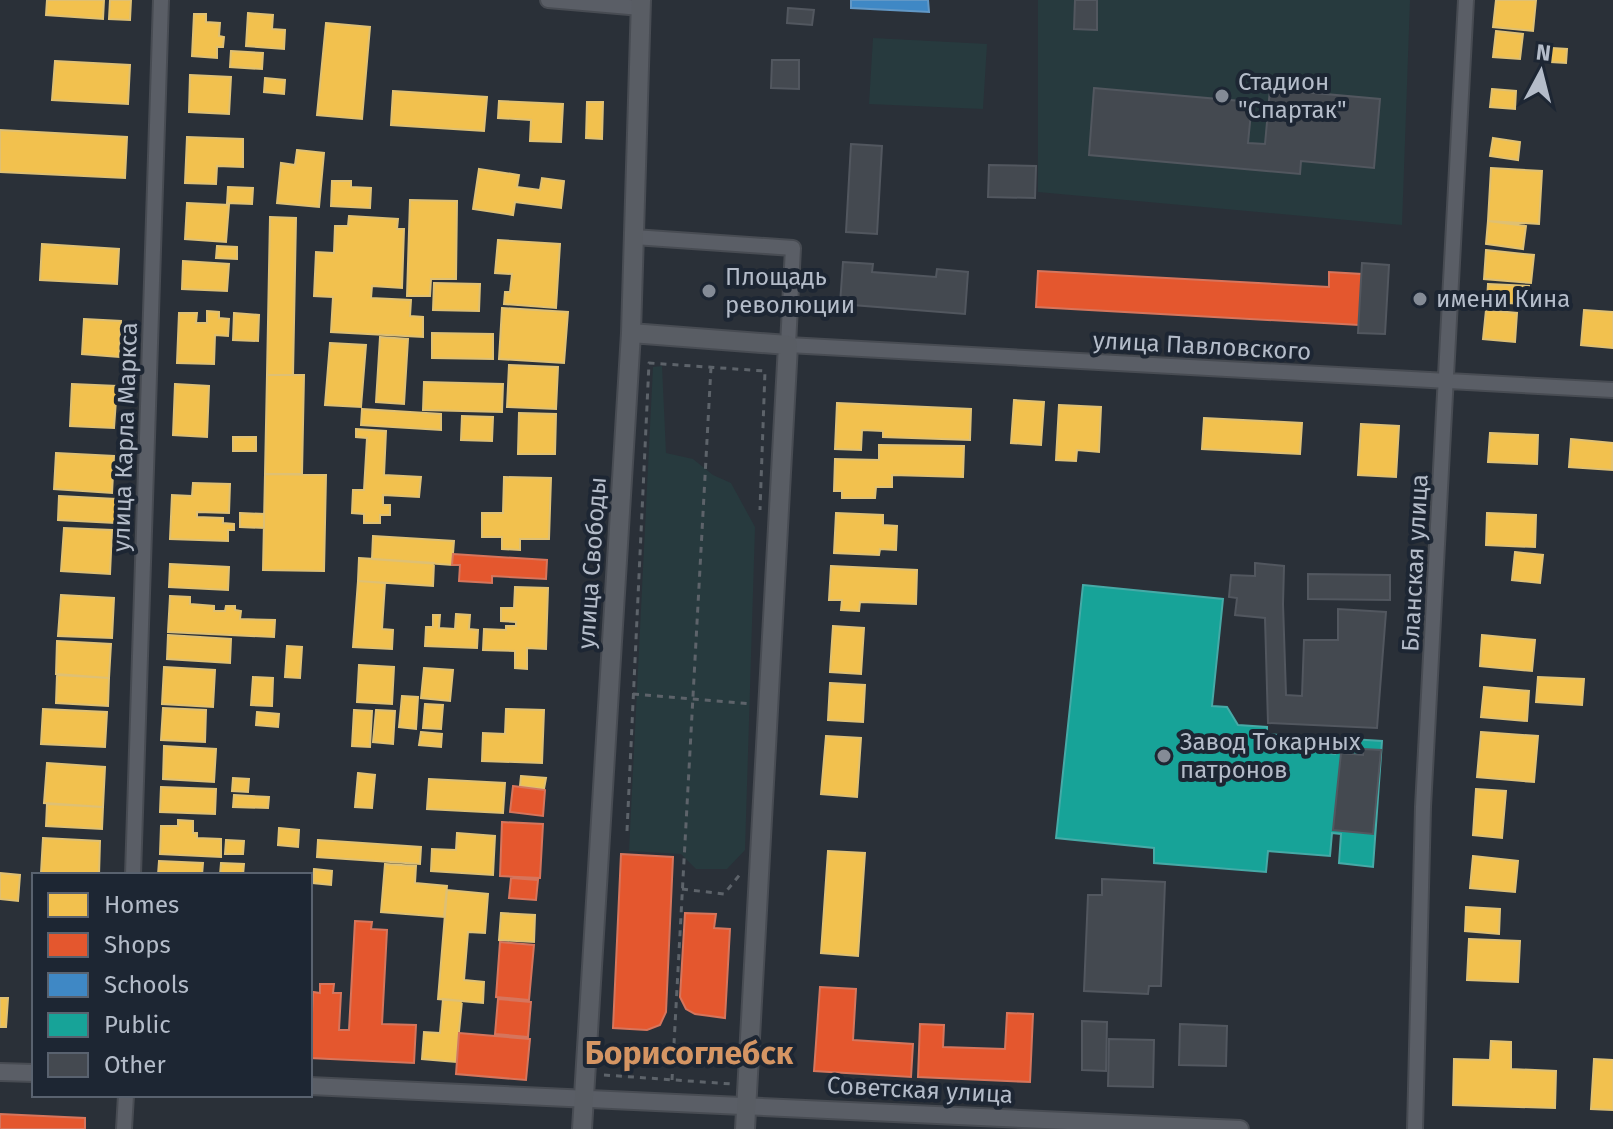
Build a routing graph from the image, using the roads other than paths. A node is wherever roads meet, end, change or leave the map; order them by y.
1 (161, 0) edge
2 (548, 0) edge
3 (1466, 0) edge
4 (641, 4) edge
5 (634, 237) junction
6 (631, 333) junction
7 (788, 345) junction
8 (1448, 382) junction
9 (1613, 390) edge
10 (133, 873) edge
11 (0, 1072) edge
12 (32, 1073) edge
13 (312, 1086) edge
14 (126, 1097) edge
15 (584, 1099) junction
16 (747, 1106) junction
17 (124, 1129) edge
18 (582, 1129) edge
19 (745, 1129) edge
20 (1240, 1129) edge
21 (1415, 1129) edge

1 - 10 street, улица Карла Маркса
2 - 4 street
3 - 8 street, Бланская улица
4 - 5 main road, улица Свободы
5 - 6 main road, улица Свободы
5 - 7 street
6 - 7 main road
6 - 15 main road, улица Свободы
7 - 8 street, улица Павловского
7 - 16 main road
8 - 9 street, улица Павловского
8 - 21 street, Бланская улица
11 - 12 street
13 - 15 street, Советская улица
14 - 17 street
15 - 16 street, Советская улица
15 - 18 main road, улица Свободы
16 - 19 main road
16 - 20 street, Советская улица

